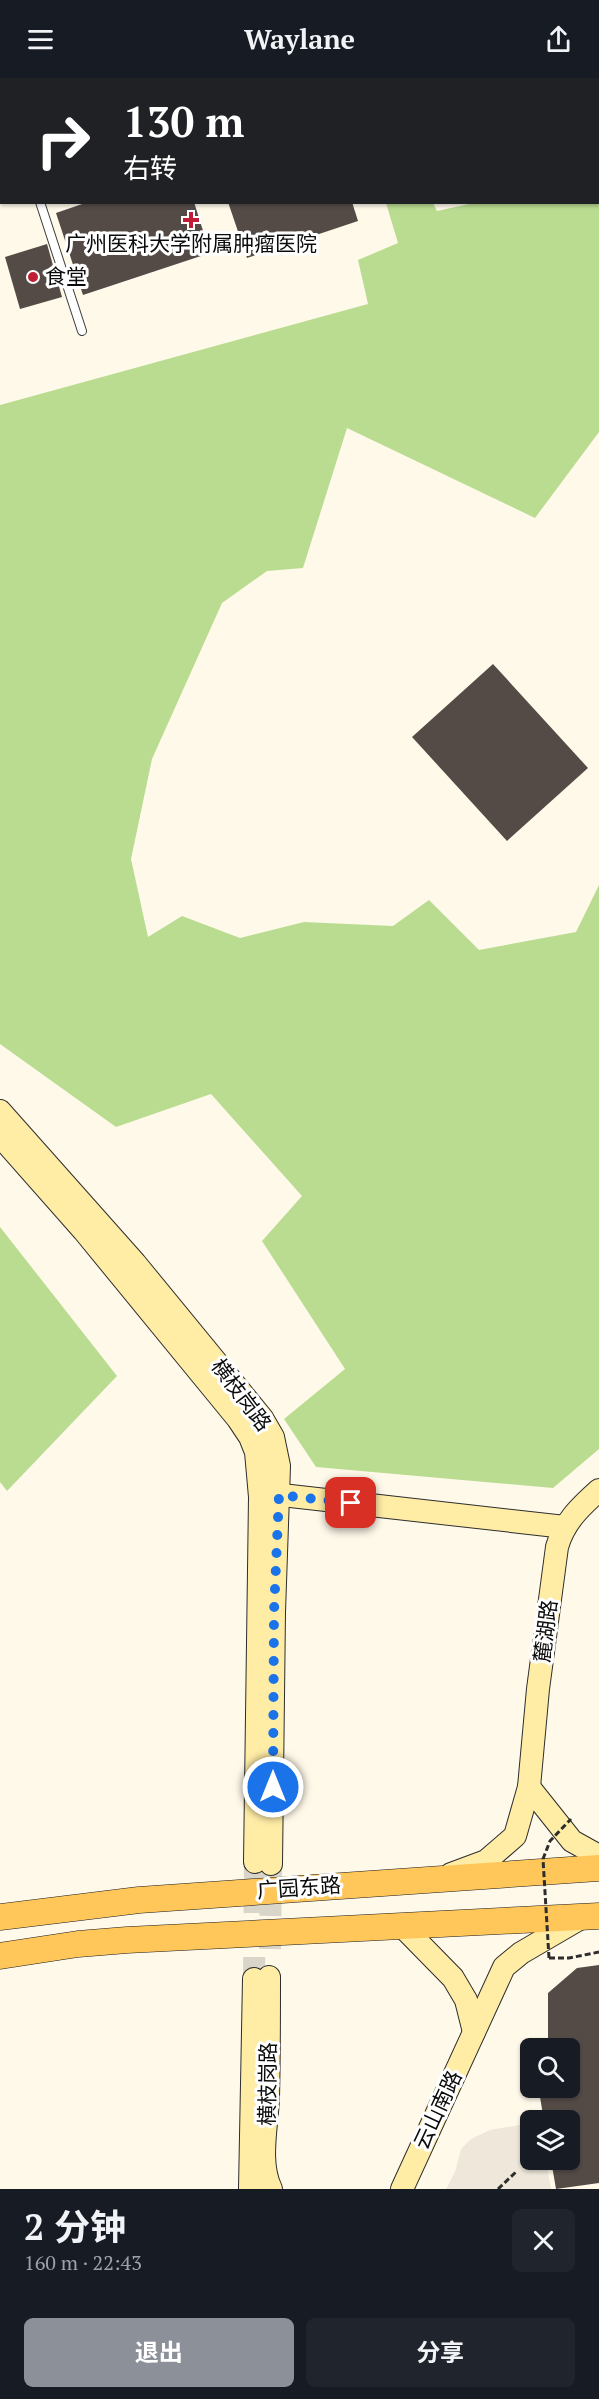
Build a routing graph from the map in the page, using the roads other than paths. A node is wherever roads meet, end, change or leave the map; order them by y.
1 (41, 204) edge
2 (82, 331) dead end
3 (0, 1111) edge
4 (0, 1136) edge
5 (599, 1490) edge
6 (269, 1494) junction
7 (565, 1527) junction
8 (529, 1787) junction
9 (599, 1856) edge
10 (263, 1863) tunnel mouth
11 (599, 1868) edge
12 (438, 1878) junction
13 (0, 1917) edge
14 (590, 1917) edge
15 (403, 1927) junction
16 (0, 1956) edge
17 (474, 2031) junction
18 (250, 2189) edge
19 (271, 2189) edge
20 (402, 2189) edge

1 - 2 lane
3 - 6 main road, 横枝岗路
4 - 6 main road, 横枝岗路
5 - 7 main road, 麓湖路
6 - 7 main road
6 - 10 main road, 横枝岗路
7 - 8 main road, 麓湖路
8 - 9 main road
8 - 12 main road, 麓湖路
11 - 12 main road, 广园东路
12 - 13 main road, 广园东路
14 - 15 main road, 广园东路
14 - 17 main road, 云山南路
15 - 16 main road, 广园东路
15 - 17 main road
17 - 20 main road, 云山南路
18 - 19 main road, 横枝岗路

